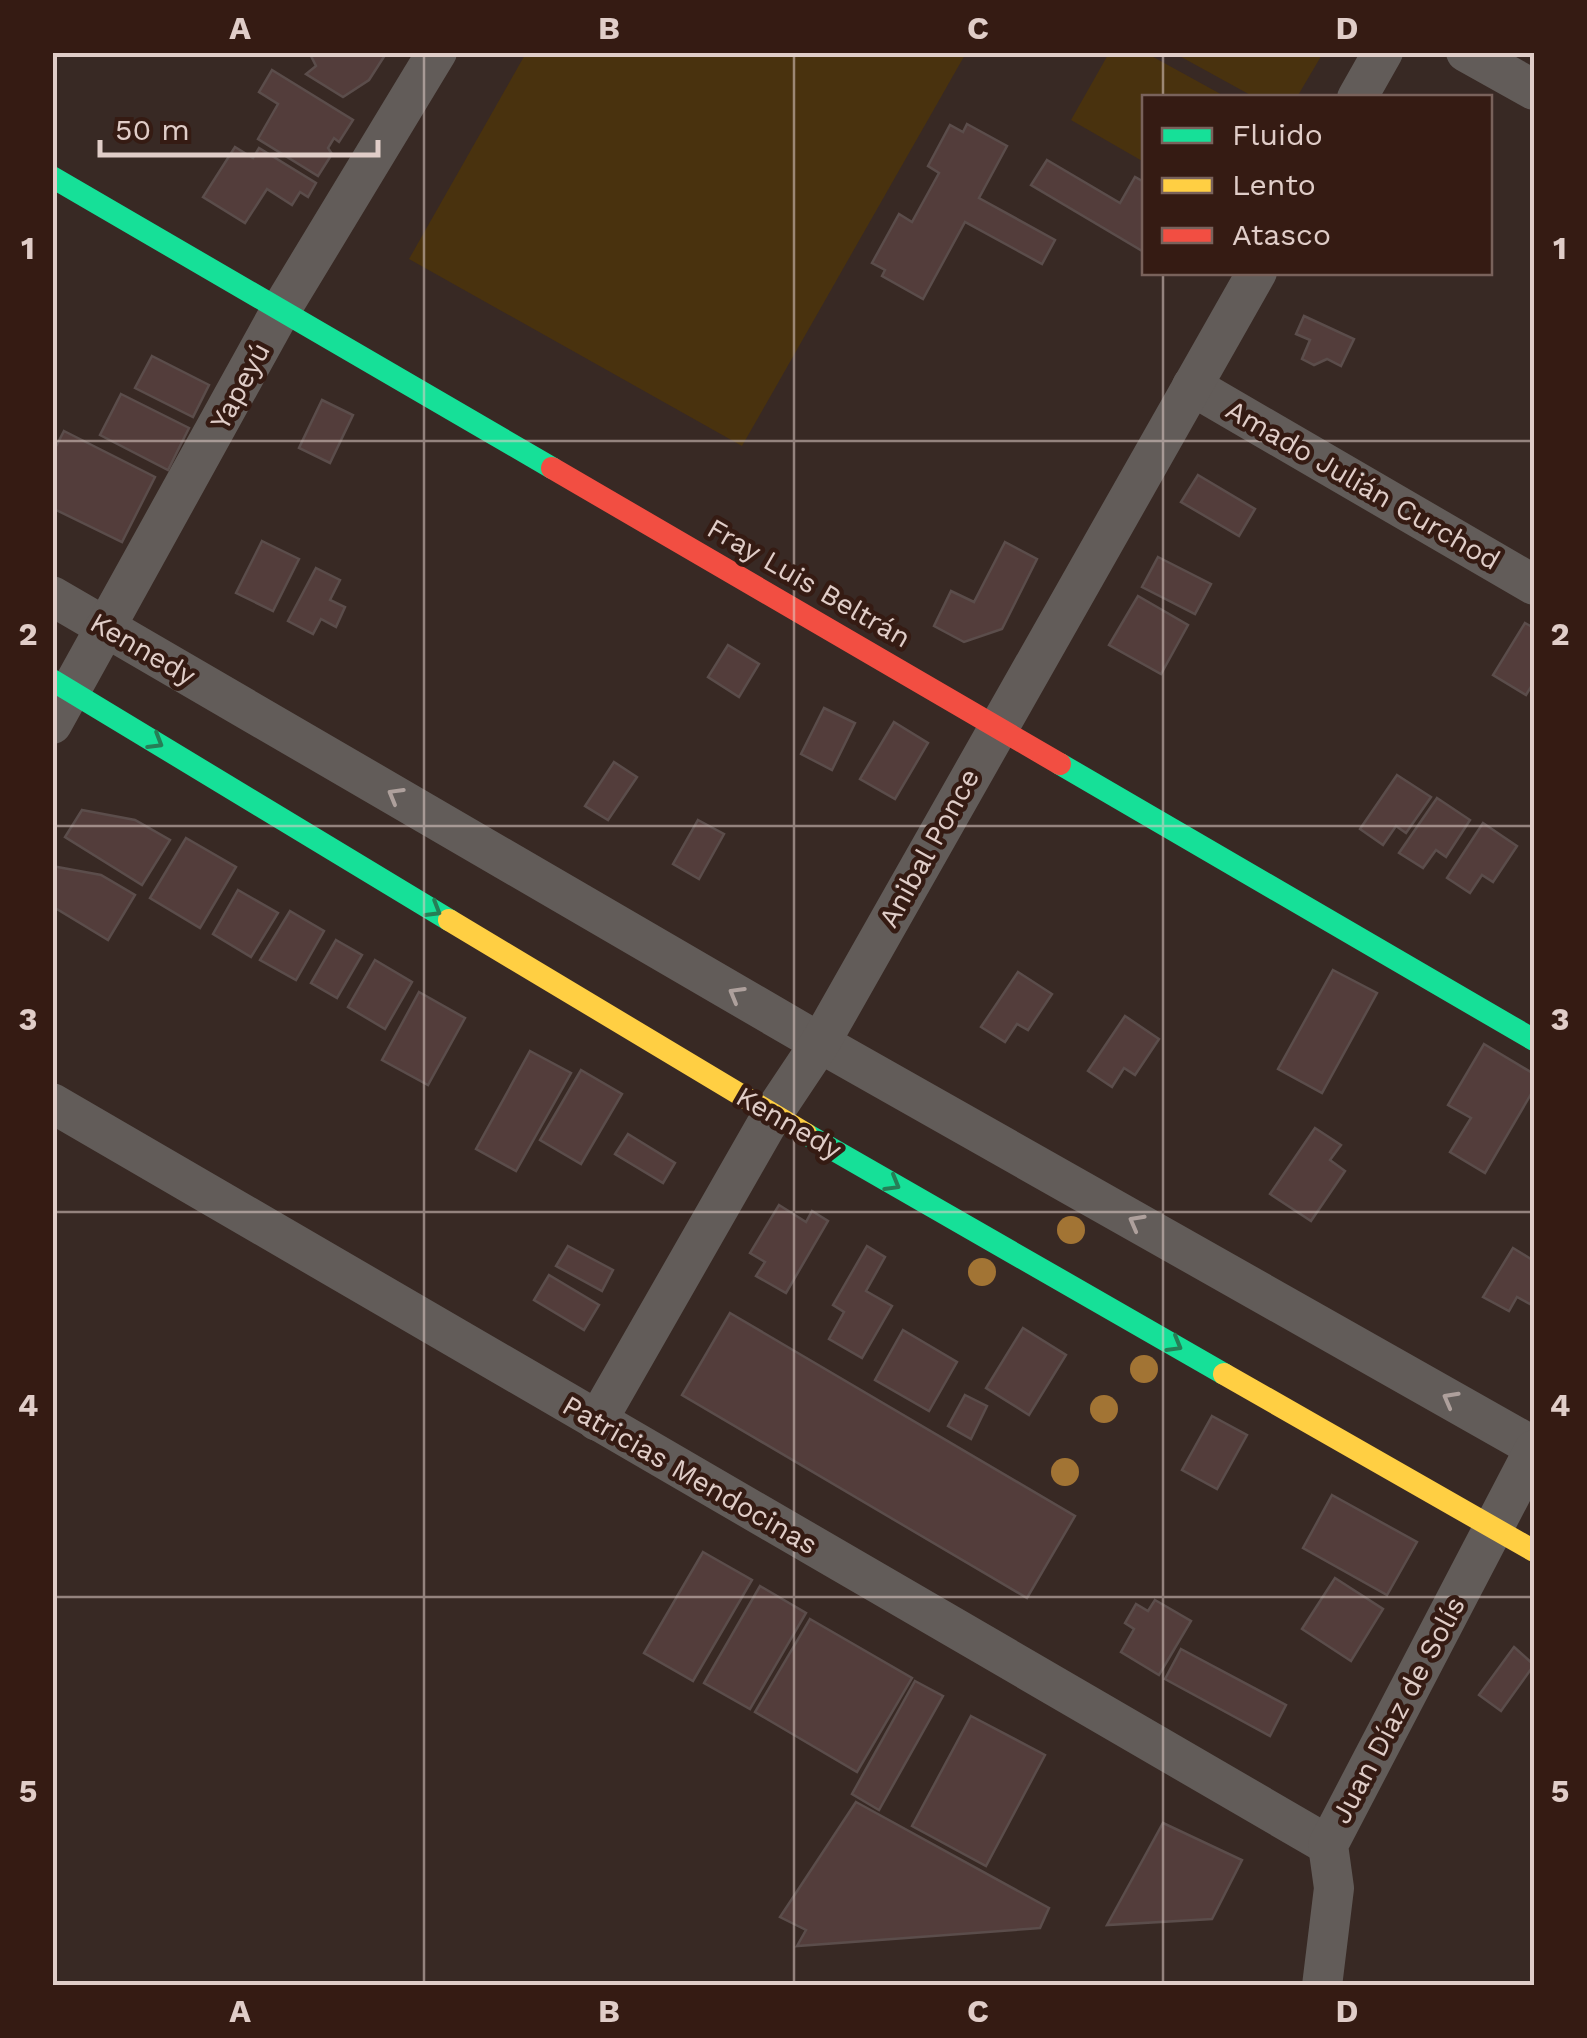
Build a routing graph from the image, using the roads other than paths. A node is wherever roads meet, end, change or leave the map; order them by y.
1 (437, 52) edge
2 (1383, 52) edge
3 (1466, 52) edge
4 (1534, 90) edge
5 (1359, 95) edge
6 (52, 177) edge
7 (1255, 275) edge
8 (282, 308) junction
9 (1192, 386) junction
10 (1534, 584) edge
11 (52, 596) edge
12 (109, 629) junction
13 (59, 699) edge
14 (996, 728) junction
15 (1534, 1040) edge
16 (820, 1043) junction
17 (52, 1103) edge
18 (772, 1114) junction
19 (597, 1421) junction
20 (1534, 1448) edge
21 (1494, 1528) junction
22 (1534, 1551) edge
23 (1328, 1845) junction
24 (1322, 1986) edge

1 - 8 street, Yapeyú
2 - 5 street
3 - 4 street
6 - 8 street, Fray Luis Beltrán
7 - 9 street, Anibal Ponce
8 - 12 street, Yapeyú
8 - 14 street, Fray Luis Beltrán
9 - 10 street, Amado Julián Curchod
9 - 14 street, Anibal Ponce
11 - 12 street, Kennedy
12 - 13 street, Yapeyú
16 -> 12 street, Kennedy
13 -> 18 street, Kennedy
14 - 15 street, Fray Luis Beltrán
14 - 16 street, Anibal Ponce
16 - 18 street, Anibal Ponce
20 -> 16 street, Kennedy
17 - 19 street, Patricias Mendocinas
18 - 19 street, Anibal Ponce
18 -> 21 street, Kennedy
19 - 23 street, Patricias Mendocinas
20 - 21 street, Juan Díaz de Solís
21 - 22 street, Kennedy
21 - 23 street, Juan Díaz de Solís
23 - 24 street, Juan Díaz de Solís

